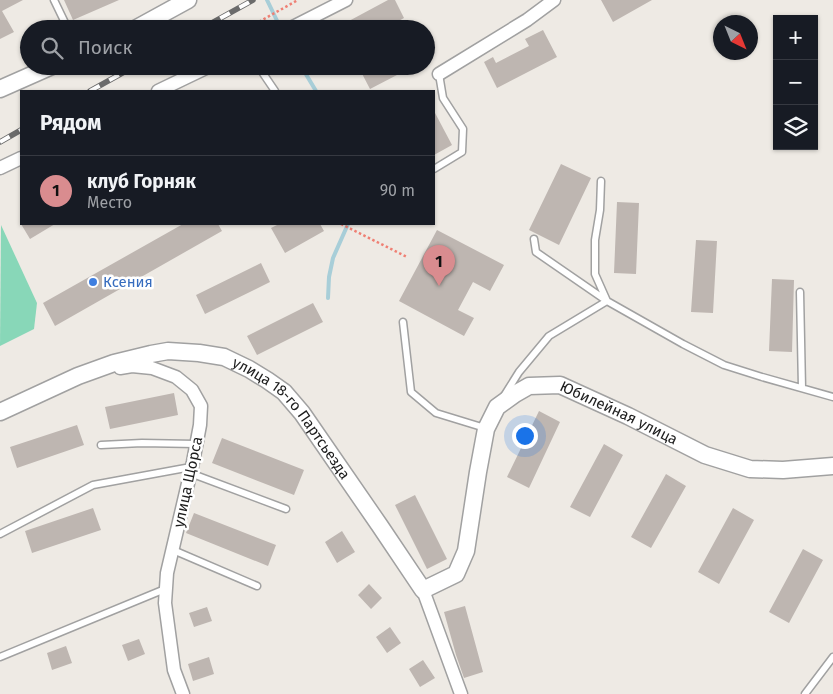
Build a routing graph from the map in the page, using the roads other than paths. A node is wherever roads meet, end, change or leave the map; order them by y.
1 (54, 0) edge
2 (346, 0) edge
3 (554, 0) edge
4 (178, 2) edge
5 (64, 20) edge
6 (149, 20) edge
7 (307, 20) edge
8 (440, 74) joint
9 (32, 75) edge
10 (191, 75) edge
11 (264, 75) edge
12 (0, 89) edge
13 (160, 90) edge
14 (274, 90) edge
15 (20, 158) edge
16 (0, 168) edge
17 (435, 168) edge
18 (601, 181) dead end
19 (534, 239) dead end
20 (800, 292) dead end
21 (606, 301) junction
22 (403, 322) dead end
23 (78, 376) junction
24 (802, 388) junction
25 (833, 397) edge
26 (497, 407) junction
27 (0, 412) edge
28 (486, 429) junction
29 (196, 444) junction
30 (101, 445) dead end
31 (833, 466) edge
32 (191, 470) junction
33 (286, 509) dead end
34 (0, 534) edge
35 (172, 550) junction
36 (257, 586) dead end
37 (166, 588) junction
38 (423, 590) junction
39 (0, 657) edge
40 (833, 657) edge
41 (183, 694) edge
42 (461, 694) edge
43 (805, 694) edge

1 - 5 lane
2 - 7 street
3 - 8 street
4 - 6 street
8 - 17 lane
9 - 12 street
10 - 13 street
11 - 14 lane
15 - 16 street
18 - 21 lane
19 - 21 lane
20 - 24 lane
21 - 24 lane
21 - 26 lane
22 - 28 lane
23 - 27 street, улица 18-го Партсьезда
23 - 29 street, улица Щорса
23 - 38 street, улица 18-го Партсьезда
24 - 25 lane
26 - 28 street, Юбилейная улица
26 - 31 street, Юбилейная улица
28 - 38 street, Юбилейная улица
29 - 30 lane
29 - 32 street, улица Щорса
32 - 33 lane
32 - 34 lane
32 - 35 street, улица Щорса
35 - 36 lane
35 - 37 street, улица Щорса
37 - 39 lane
37 - 41 street, улица Щорса
38 - 42 street, улица 18-го Партсьезда
40 - 43 lane

